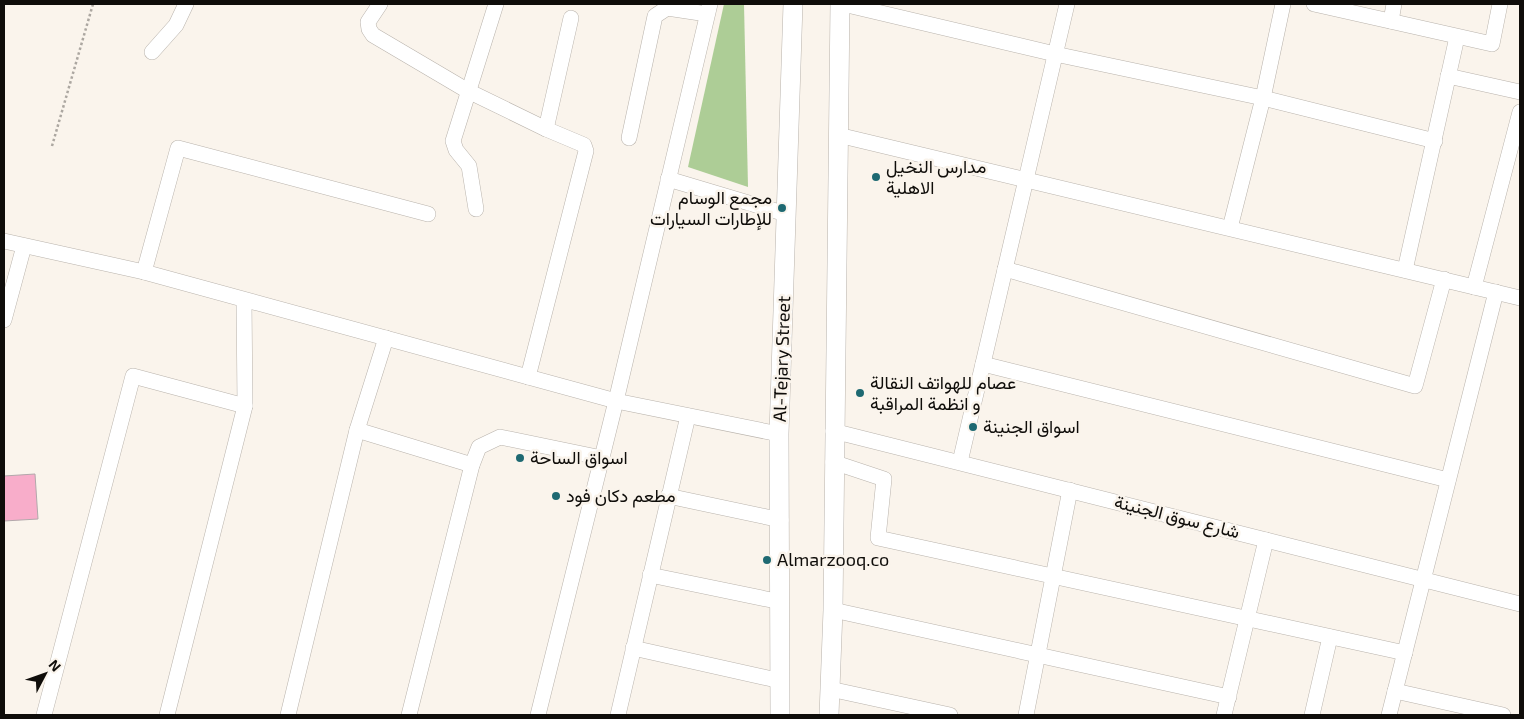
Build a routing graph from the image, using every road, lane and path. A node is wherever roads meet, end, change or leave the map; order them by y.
1 (93, 4) edge
2 (186, 4) edge
3 (380, 4) edge
4 (496, 4) edge
5 (792, 4) edge
6 (850, 4) edge
7 (1067, 4) edge
8 (1282, 4) edge
9 (1314, 4) edge
10 (1394, 4) edge
11 (1500, 4) edge
12 (708, 9) edge
13 (571, 18) dead end
14 (1391, 21) junction
15 (1457, 37) junction
16 (152, 52) dead end
17 (1055, 54) junction
18 (1448, 76) junction
19 (468, 91) junction
20 (1520, 92) edge
21 (1263, 98) junction
22 (1520, 112) edge
23 (546, 129) junction
24 (838, 135) junction
25 (629, 138) dead end
26 (1435, 141) junction
27 (52, 146) dead end
28 (668, 179) junction
29 (1026, 180) junction
30 (476, 209) dead end
31 (428, 214) dead end
32 (786, 214) junction
33 (1230, 228) junction
34 (4, 241) edge
35 (24, 246) junction
36 (1005, 269) junction
37 (1405, 270) junction
38 (144, 272) junction
39 (1444, 279) junction
40 (1474, 286) junction
41 (1496, 292) junction
42 (1520, 298) edge
43 (244, 300) junction
44 (4, 320) edge
45 (386, 338) junction
46 (983, 364) junction
47 (528, 377) junction
48 (616, 401) junction
49 (245, 406) junction
50 (688, 416) junction
51 (357, 430) junction
52 (834, 431) junction
53 (779, 434) junction
54 (602, 458) junction
55 (833, 462) junction
56 (960, 462) junction
57 (472, 464) junction
58 (1448, 480) junction
59 (1070, 490) junction
60 (668, 496) junction
61 (781, 520) junction
62 (1266, 540) junction
63 (650, 575) junction
64 (1053, 576) junction
65 (1424, 579) junction
66 (781, 602) junction
67 (1520, 604) edge
68 (833, 610) junction
69 (1247, 619) junction
70 (1330, 637) junction
71 (633, 648) junction
72 (1405, 653) junction
73 (1038, 655) junction
74 (781, 681) junction
75 (830, 689) junction
76 (1395, 691) junction
77 (1229, 697) junction
78 (1466, 711) edge
79 (44, 715) edge
80 (166, 715) edge
81 (288, 715) edge
82 (409, 715) edge
83 (538, 715) edge
84 (618, 715) edge
85 (780, 715) edge
86 (829, 715) edge
87 (950, 715) edge
88 (1026, 715) edge
89 (1224, 715) edge
90 (1312, 715) edge
91 (1389, 715) edge
92 (1503, 715) edge

1 - 27 path
2 - 16 street
3 - 19 street
4 - 19 street
5 - 32 main road, Al-Tejary Street
6 - 17 street
6 - 24 main road
7 - 17 street
8 - 21 street
9 - 14 street
10 - 14 street
11 - 15 street
12 - 25 street
12 - 28 street
13 - 23 street
14 - 15 street
15 - 18 street
17 - 21 street
17 - 29 street
18 - 20 street
18 - 26 street
19 - 23 street
19 - 30 street
21 - 26 street
21 - 33 street
22 - 40 street
23 - 47 street
24 - 29 street
24 - 52 main road
26 - 37 street
28 - 32 street
28 - 48 street
29 - 33 street
29 - 36 street
31 - 38 street
32 - 53 main road, Al-Tejary Street
33 - 37 street
34 - 35 street
35 - 38 street
35 - 44 street
36 - 39 street
36 - 46 street
37 - 39 street
38 - 43 street
39 - 40 street
40 - 41 street
41 - 42 street
41 - 58 street
43 - 45 street
43 - 49 street
45 - 47 street
45 - 51 street
46 - 56 street
46 - 58 street
47 - 48 street
48 - 50 street
48 - 54 street
49 - 79 street
49 - 80 street
50 - 53 street
50 - 60 street
51 - 57 street
51 - 81 street
52 - 55 main road
52 - 56 street, شارع سوق الجنينة
53 - 61 main road, Al-Tejary Street
54 - 57 street
54 - 83 street
55 - 64 street
55 - 68 main road
56 - 59 street, شارع سوق الجنينة
57 - 82 street
58 - 65 street
59 - 62 street, شارع سوق الجنينة
59 - 64 street
60 - 61 street
60 - 63 street
61 - 66 main road, Al-Tejary Street
62 - 65 street, شارع سوق الجنينة
62 - 69 street
63 - 66 street
63 - 71 street
64 - 69 street
64 - 73 street
65 - 67 street, شارع سوق الجنينة
65 - 72 street
66 - 74 main road, Al-Tejary Street
68 - 73 street
68 - 75 main road
69 - 70 street
69 - 77 street
70 - 72 street
70 - 90 street
71 - 74 street
71 - 84 street
72 - 76 street
73 - 77 street
73 - 88 street
74 - 85 main road, Al-Tejary Street
75 - 86 main road
75 - 87 street
76 - 78 street
76 - 91 street
77 - 89 street
78 - 92 street

